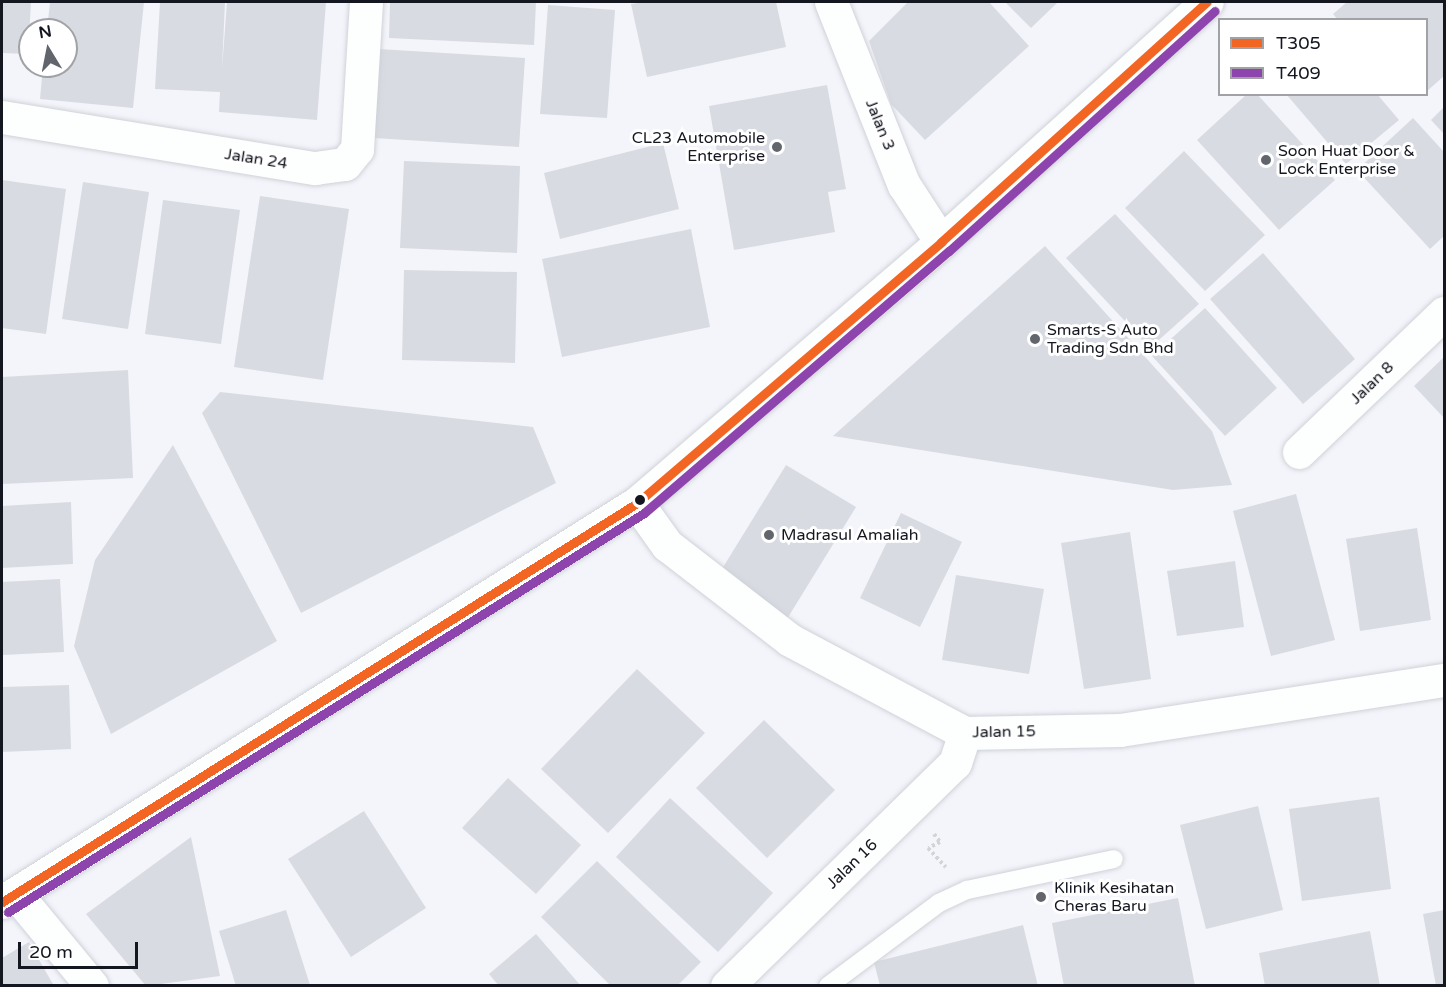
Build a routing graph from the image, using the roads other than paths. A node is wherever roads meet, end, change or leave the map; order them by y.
1 (366, 2) edge
2 (831, 2) edge
3 (1207, 2) edge
4 (2, 117) edge
5 (942, 242) junction
6 (1444, 313) edge
7 (1299, 452) dead end
8 (637, 503) junction
9 (1444, 680) edge
10 (965, 734) junction
11 (1114, 859) dead end
12 (9, 898) edge
13 (92, 986) edge
14 (727, 986) edge
15 (828, 986) edge

1 - 4 street, Jalan 24
2 - 5 street, Jalan 3
3 - 5 street
5 - 8 street
6 - 7 street, Jalan 8
8 - 10 street, Jalan 15
8 - 12 street
9 - 10 street, Jalan 15
10 - 14 street, Jalan 16
11 - 15 lane
12 - 13 street

